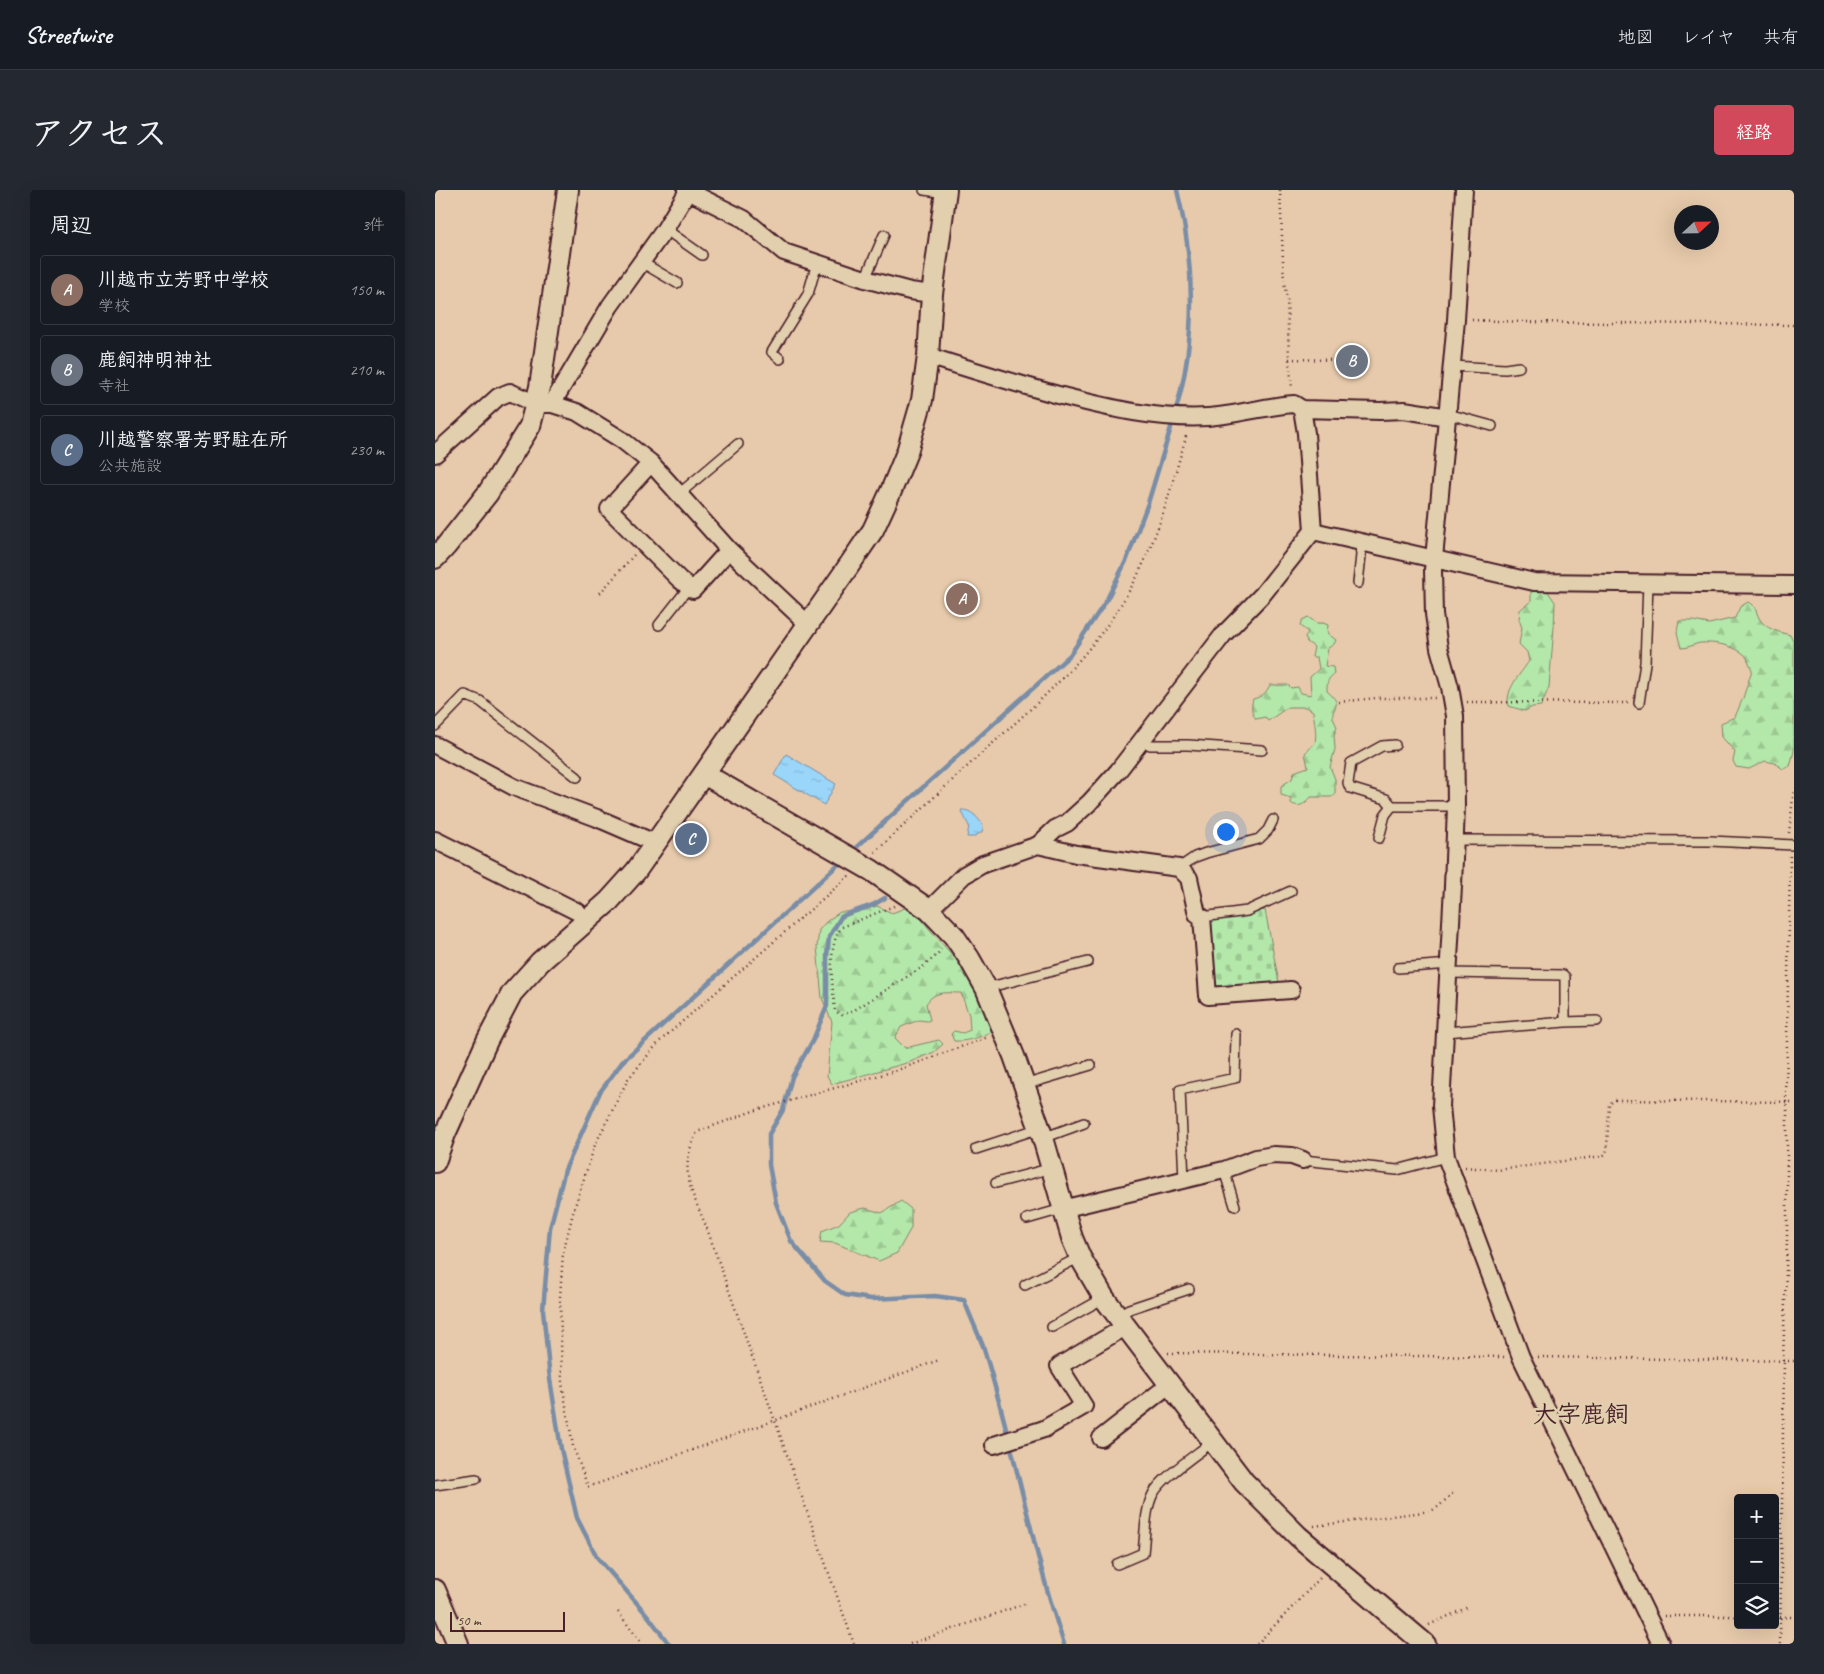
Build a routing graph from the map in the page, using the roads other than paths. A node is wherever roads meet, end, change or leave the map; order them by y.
1 (568, 190) edge
2 (687, 190) edge
3 (924, 190) edge
4 (1464, 190) edge
5 (946, 191) edge
6 (665, 229) junction
7 (884, 235) dead end
8 (702, 255) dead end
9 (641, 262) junction
10 (817, 263) junction
11 (865, 279) junction
12 (677, 283) dead end
13 (932, 294) junction
14 (927, 356) junction
15 (780, 359) dead end
16 (1452, 366) junction
17 (1519, 367) dead end
18 (544, 404) junction
19 (1298, 406) junction
20 (1448, 416) junction
21 (1492, 426) dead end
22 (738, 444) dead end
23 (435, 454) edge
24 (651, 463) junction
25 (679, 494) junction
26 (1313, 531) junction
27 (1360, 543) junction
28 (729, 550) junction
29 (435, 558) edge
30 (1435, 559) junction
31 (1358, 584) dead end
32 (1648, 584) junction
33 (1794, 585) edge
34 (689, 587) junction
35 (659, 625) dead end
36 (809, 625) junction
37 (1639, 704) road end
38 (435, 726) edge
39 (1142, 741) junction
40 (435, 745) edge
41 (1395, 745) dead end
42 (1262, 750) dead end
43 (704, 774) junction
44 (577, 776) dead end
45 (1392, 806) junction
46 (1456, 806) junction
47 (1273, 820) dead end
48 (1379, 838) dead end
49 (435, 840) edge
50 (1455, 840) junction
51 (655, 843) junction
52 (1038, 845) junction
53 (1791, 845) edge
54 (1179, 868) junction
55 (1291, 891) dead end
56 (929, 910) junction
57 (1202, 917) junction
58 (587, 922) junction
59 (1088, 962) dead end
60 (1398, 968) dead end
61 (1449, 969) junction
62 (986, 988) junction
63 (1291, 990) dead end
64 (1597, 1021) dead end
65 (1565, 1022) junction
66 (1446, 1032) junction
67 (1236, 1034) dead end
68 (1091, 1065) dead end
69 (1024, 1085) junction
70 (1084, 1123) dead end
71 (440, 1132) edge
72 (1042, 1133) junction
73 (977, 1149) dead end
74 (1303, 1160) joint
75 (1448, 1161) junction
76 (435, 1162) edge
77 (1052, 1168) junction
78 (1224, 1170) junction
79 (1184, 1180) junction
80 (996, 1183) dead end
81 (1235, 1206) dead end
82 (1063, 1209) junction
83 (1027, 1219) dead end
84 (1080, 1257) junction
85 (1025, 1285) dead end
86 (1189, 1289) dead end
87 (1104, 1298) junction
88 (1121, 1321) junction
89 (1052, 1327) dead end
90 (1169, 1384) junction
91 (1101, 1438) dead end
92 (1212, 1442) junction
93 (994, 1445) dead end
94 (476, 1479) dead end
95 (435, 1485) edge
96 (1117, 1564) dead end
97 (435, 1590) edge
98 (1417, 1640) edge
99 (458, 1644) edge
100 (1661, 1644) edge

1 - 18 street
2 - 6 street
2 - 10 street
3 - 5 lane
4 - 16 street
5 - 13 street
6 - 8 lane
6 - 9 street
7 - 11 lane
9 - 12 lane
9 - 18 street
10 - 11 street
10 - 15 lane
11 - 13 street
13 - 14 street
14 - 19 street
14 - 36 street
16 - 17 lane
16 - 20 street
18 - 23 street
18 - 24 street
18 - 29 street
19 - 20 street
19 - 26 street
20 - 21 lane
20 - 30 street
22 - 25 lane
24 - 25 street
24 - 34 street
25 - 28 street
26 - 27 street
26 - 39 street
27 - 30 street
27 - 31 lane
28 - 34 street
28 - 36 street
30 - 32 street
30 - 46 street
32 - 33 street
32 - 37 lane
34 - 35 lane
36 - 43 street
38 - 44 lane
39 - 42 lane
39 - 52 street
40 - 51 street
41 - 45 lane
43 - 51 street
43 - 56 street
45 - 46 lane
45 - 48 lane
46 - 50 street
47 - 54 lane
49 - 58 street
50 - 53 lane
50 - 61 street
51 - 58 street
52 - 54 street
52 - 56 street
54 - 57 street
55 - 57 lane
56 - 62 street
57 - 63 street
58 - 71 street
59 - 62 lane
60 - 61 lane
61 - 65 lane
61 - 66 street
62 - 69 street
64 - 65 lane
65 - 66 lane
66 - 75 street
67 - 79 lane
68 - 69 lane
69 - 72 street
70 - 72 lane
71 - 76 street
72 - 73 lane
72 - 77 street
74 - 75 lane
74 - 78 street
75 - 100 street
77 - 80 lane
77 - 82 street
78 - 79 street
78 - 81 lane
79 - 82 street
82 - 83 lane
82 - 84 street
84 - 85 lane
84 - 87 street
86 - 88 lane
87 - 88 street
87 - 89 lane
88 - 90 street
88 - 93 street
90 - 91 street
90 - 92 street
92 - 96 lane
92 - 98 street
94 - 95 lane
97 - 99 street

